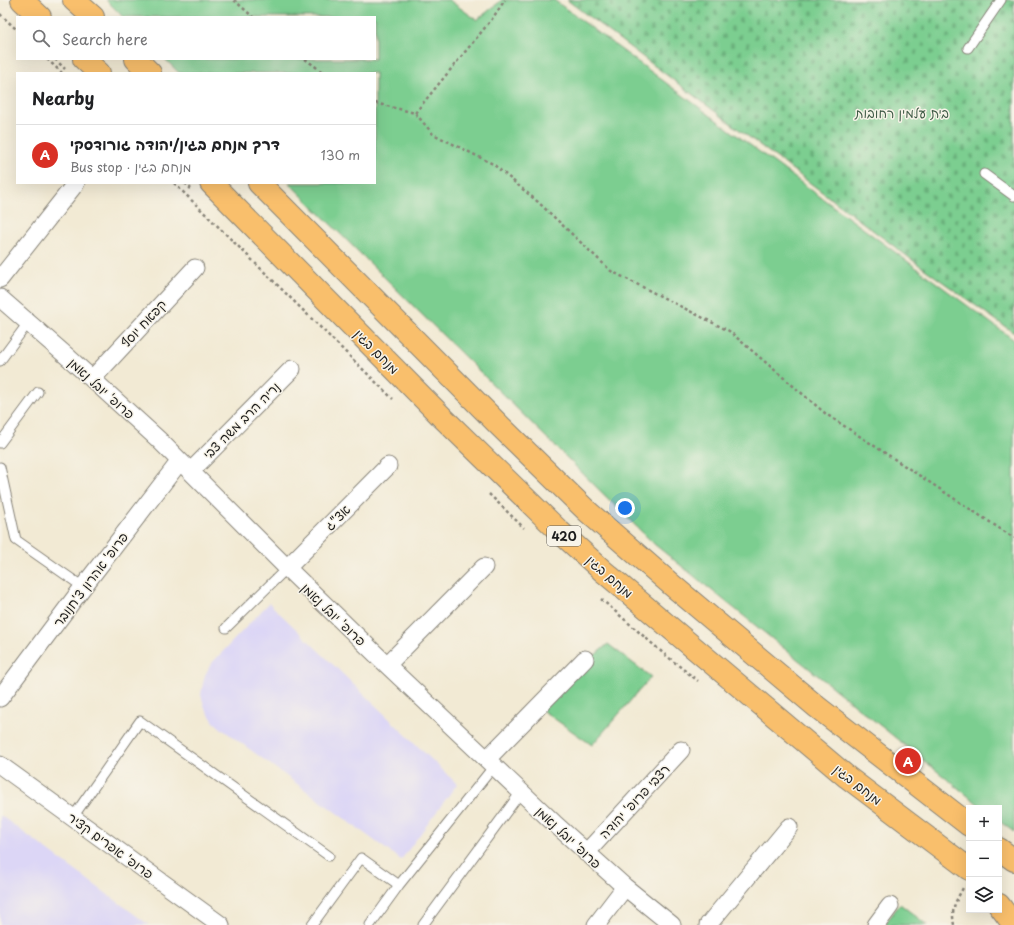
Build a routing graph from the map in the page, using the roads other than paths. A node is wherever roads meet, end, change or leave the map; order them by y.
1 (22, 0) edge
2 (74, 0) edge
3 (1001, 0) edge
4 (39, 16) edge
5 (92, 16) edge
6 (968, 48) dead end
7 (85, 60) edge
8 (137, 60) edge
9 (98, 72) edge
10 (149, 72) edge
11 (984, 174) dead end
12 (75, 184) edge
13 (212, 184) edge
14 (260, 184) edge
15 (1014, 196) edge
16 (195, 268) dead end
17 (0, 279) edge
18 (0, 298) edge
19 (28, 323) junction
20 (0, 361) edge
21 (292, 369) dead end
22 (92, 379) junction
23 (38, 392) dead end
24 (0, 443) edge
25 (0, 466) edge
26 (186, 466) junction
27 (388, 466) dead end
28 (484, 567) dead end
29 (287, 568) junction
30 (83, 587) junction
31 (226, 628) dead end
32 (585, 659) dead end
33 (387, 665) junction
34 (0, 698) edge
35 (682, 750) dead end
36 (490, 763) junction
37 (0, 764) edge
38 (521, 792) junction
39 (72, 817) junction
40 (966, 823) edge
41 (789, 827) dead end
42 (586, 853) junction
43 (329, 856) dead end
44 (966, 874) edge
45 (399, 885) junction
46 (625, 887) junction
47 (1002, 893) edge
48 (1014, 901) edge
49 (890, 906) dead end
50 (1002, 909) edge
51 (313, 924) edge
52 (221, 925) edge
53 (370, 925) edge
54 (422, 925) edge
55 (596, 925) edge
56 (672, 925) edge
57 (708, 925) edge
58 (876, 925) edge
59 (1014, 925) edge

1 - 4 main road
2 - 5 main road
3 - 6 lane
7 - 9 main road
8 - 10 main road
11 - 15 lane
12 - 17 street
13 - 44 main road, מנחם בגין / 420
14 - 40 main road, 420
16 - 22 street, קפאח יוסף
18 - 19 street, פרופ' יובל נאמן
19 - 20 lane
19 - 22 street, פרופ' יובל נאמן
21 - 26 street, נריה הרב משה צבי
22 - 26 street, פרופ' יובל נאמן
23 - 24 lane
25 - 30 lane
26 - 29 street, פרופ' יובל נאמן
26 - 30 street, פרופ' אהרון צ'חנובר
27 - 29 street, אצ"ג
28 - 33 street
29 - 31 lane
29 - 33 street, פרופ' יובל נאמן
30 - 34 street, פרופ' אהרון צ'חנובר
32 - 36 street
33 - 36 street, פרופ' יובל נאמן
35 - 42 street, רצבי פרופ' יהודה
36 - 38 street, פרופ' יובל נאמן
36 - 45 lane
37 - 39 street, פרופ' אפרים קציר
38 - 42 street, פרופ' יובל נאמן
38 - 54 lane
39 - 43 lane
39 - 52 street, פרופ' אפרים קציר
41 - 57 street
42 - 46 street, פרופ' יובל נאמן
45 - 51 lane
45 - 53 lane
46 - 55 street
46 - 56 street, פרופ' יובל נאמן
47 - 48 main road
49 - 58 street
50 - 59 main road

